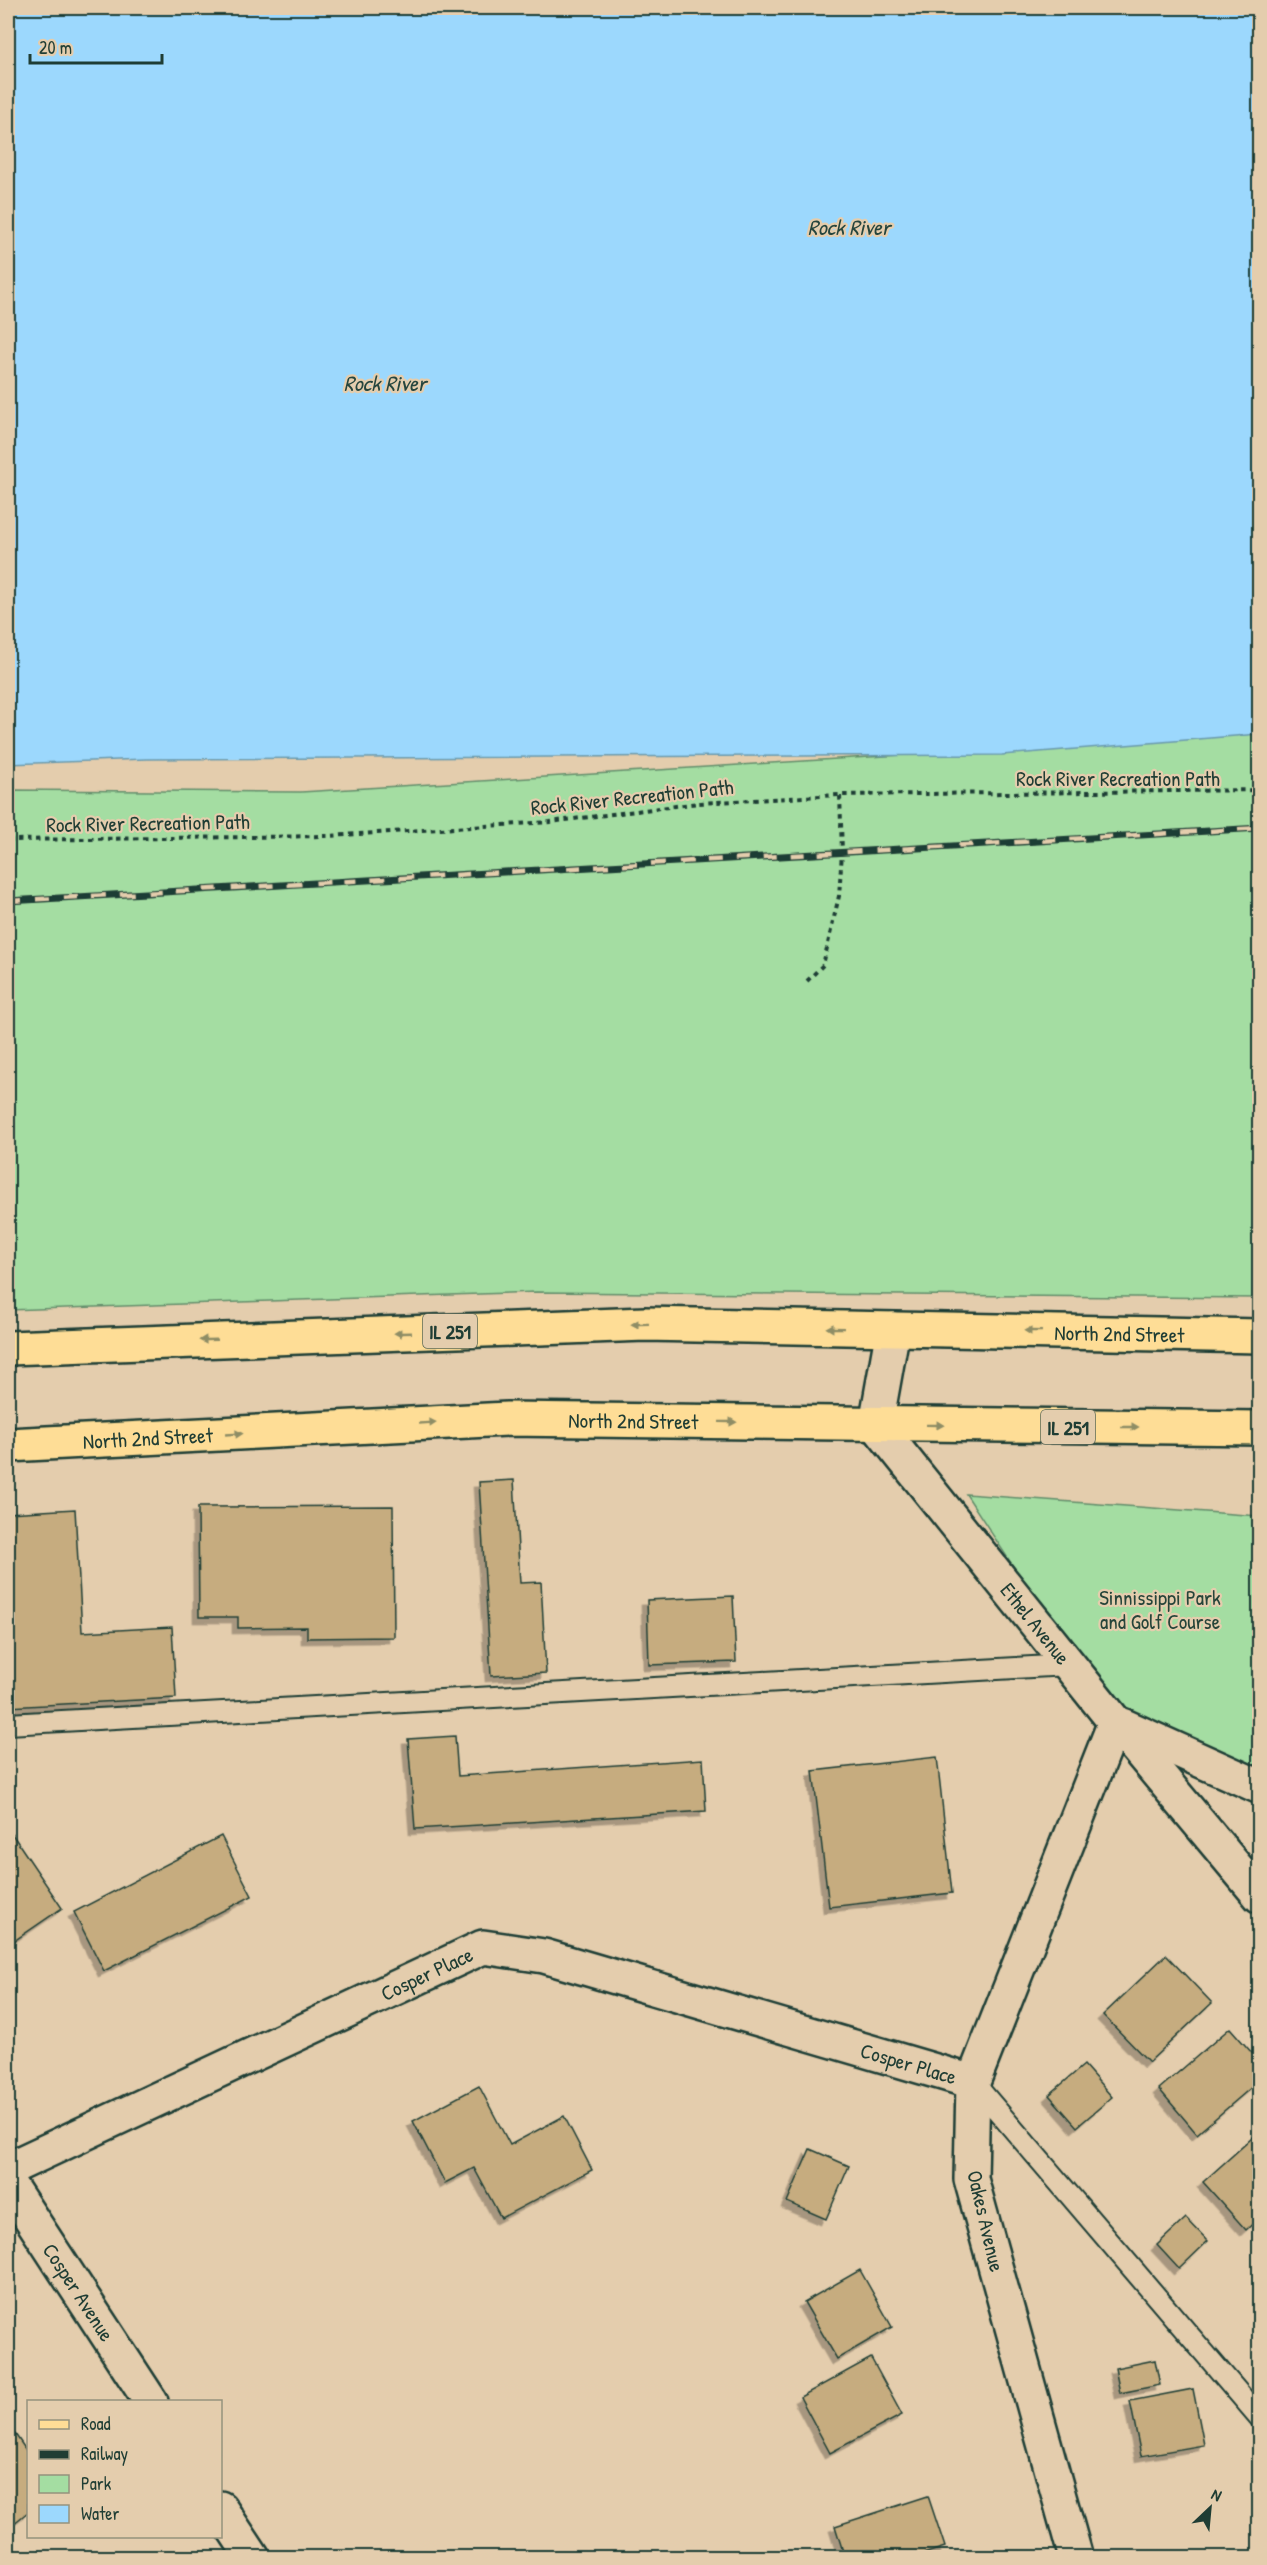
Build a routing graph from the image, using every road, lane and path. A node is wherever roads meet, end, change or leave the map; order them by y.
1 (1260, 790) edge
2 (840, 795) junction
3 (8, 840) edge
4 (807, 981) dead end
5 (893, 1329) junction
6 (1260, 1336) edge
7 (8, 1348) edge
8 (876, 1424) junction
9 (1260, 1428) edge
10 (8, 1445) edge
11 (1069, 1665) junction
12 (1115, 1722) junction
13 (8, 1724) edge
14 (1260, 1787) edge
15 (1260, 1896) edge
16 (973, 2082) junction
17 (8, 2169) edge
18 (8, 2183) edge
19 (150, 2400) edge
20 (1260, 2418) edge
21 (222, 2511) edge
22 (253, 2558) edge
23 (1076, 2558) edge

1 - 2 path, Rock River Recreation Path
2 - 3 path, Rock River Recreation Path
2 - 4 path
6 -> 5 main road, North 2nd Street / IL 251
5 -> 7 main road, North 2nd Street / IL 251
5 - 8 street
8 -> 9 main road, North 2nd Street / IL 251
10 -> 8 main road, North 2nd Street / IL 251
8 - 11 street, Ethel Avenue
11 - 12 street, Ethel Avenue
11 - 13 lane
12 - 14 street
12 - 15 street, Ethel Avenue
12 - 16 street, Oakes Avenue
16 - 17 street, Cosper Place
16 - 20 lane
16 - 23 street, Oakes Avenue
18 - 19 street, Cosper Avenue
21 - 22 street

